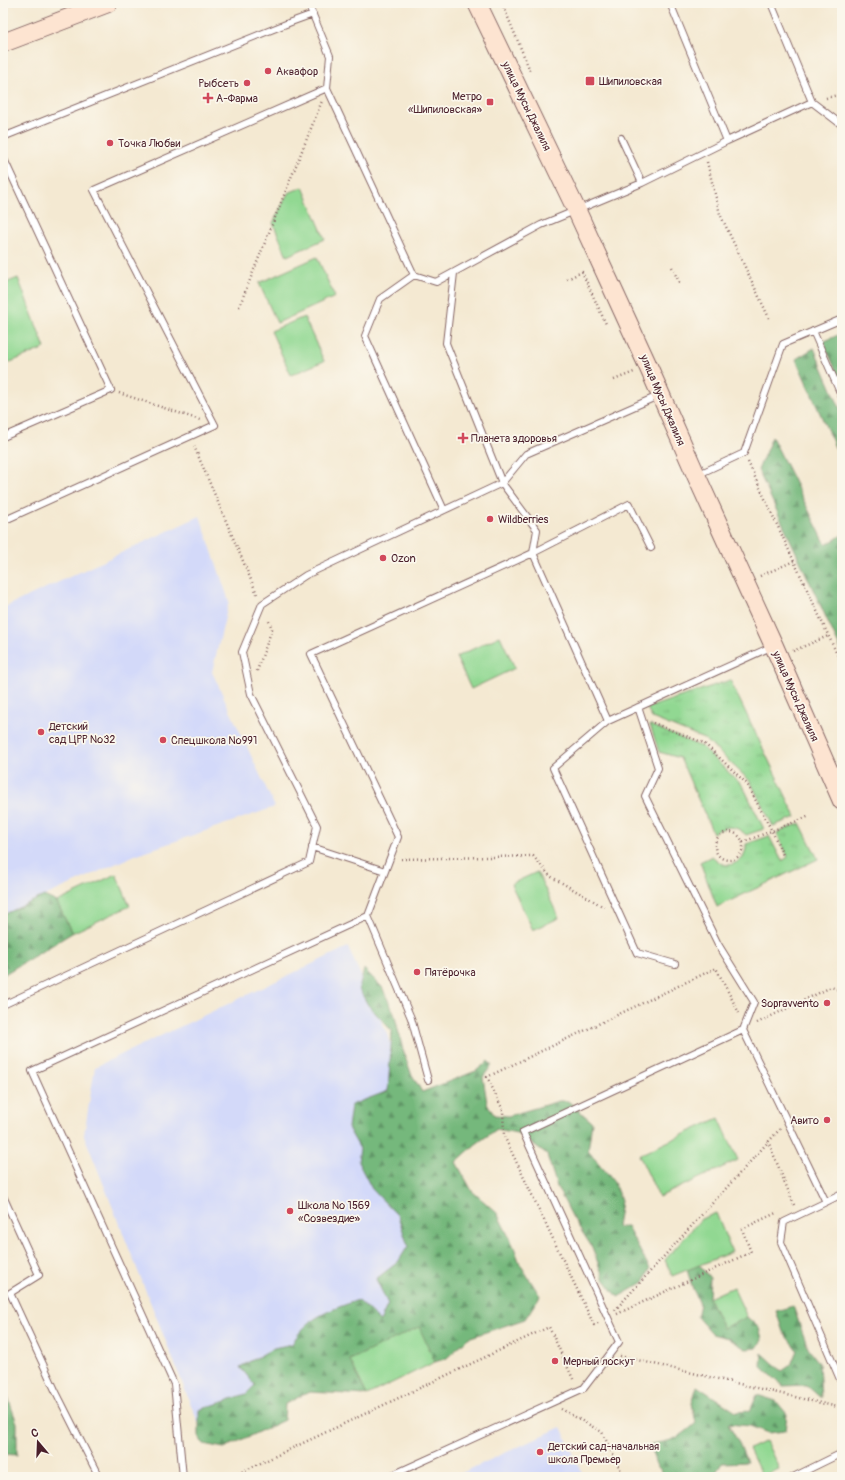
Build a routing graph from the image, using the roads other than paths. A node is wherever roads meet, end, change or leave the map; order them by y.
1 (108, 3) edge
2 (308, 3) edge
3 (477, 3) edge
4 (670, 3) edge
5 (771, 3) edge
6 (313, 14) junction
7 (4, 41) edge
8 (327, 88) junction
9 (812, 102) junction
10 (842, 125) edge
11 (3, 137) edge
12 (621, 138) dead end
13 (727, 141) junction
14 (3, 157) edge
15 (642, 183) junction
16 (576, 209) junction
17 (454, 273) junction
18 (414, 275) junction
19 (842, 319) edge
20 (813, 331) junction
21 (661, 395) junction
22 (842, 397) edge
23 (3, 437) edge
24 (696, 475) junction
25 (502, 483) junction
26 (444, 510) junction
27 (3, 520) edge
28 (651, 548) dead end
29 (533, 553) junction
30 (774, 646) junction
31 (638, 707) junction
32 (608, 721) junction
33 (841, 796) edge
34 (312, 847) junction
35 (385, 871) junction
36 (368, 916) junction
37 (675, 964) dead end
38 (3, 1005) edge
39 (743, 1030) junction
40 (428, 1080) dead end
41 (842, 1194) edge
42 (3, 1196) edge
43 (826, 1202) junction
44 (842, 1384) edge
45 (842, 1453) edge
46 (99, 1477) edge
47 (183, 1477) edge
48 (388, 1477) edge
49 (793, 1477) edge

1 - 7 main road
2 - 6 lane
3 - 16 main road, улица Мусы Джалиля
4 - 13 lane
5 - 9 lane
6 - 8 lane
6 - 11 lane
8 - 18 lane
8 - 27 lane
9 - 10 lane
9 - 13 lane
12 - 15 lane
13 - 15 lane
14 - 23 lane
15 - 16 lane
16 - 17 lane
16 - 21 main road, улица Мусы Джалиля
17 - 18 lane
17 - 25 lane
18 - 26 lane
19 - 20 lane
20 - 22 lane
20 - 24 lane
21 - 24 main road, улица Мусы Джалиля
21 - 25 lane
24 - 30 main road, улица Мусы Джалиля
25 - 26 lane
25 - 29 lane
26 - 34 lane
28 - 29 lane
29 - 32 lane
29 - 35 lane
30 - 31 lane
30 - 33 main road, улица Мусы Джалиля
31 - 32 lane
31 - 39 lane
32 - 37 lane
34 - 35 lane
34 - 38 lane
35 - 36 lane
36 - 40 lane
36 - 47 lane
39 - 43 lane
39 - 48 lane
41 - 43 lane
42 - 46 lane
43 - 44 lane
45 - 49 lane

